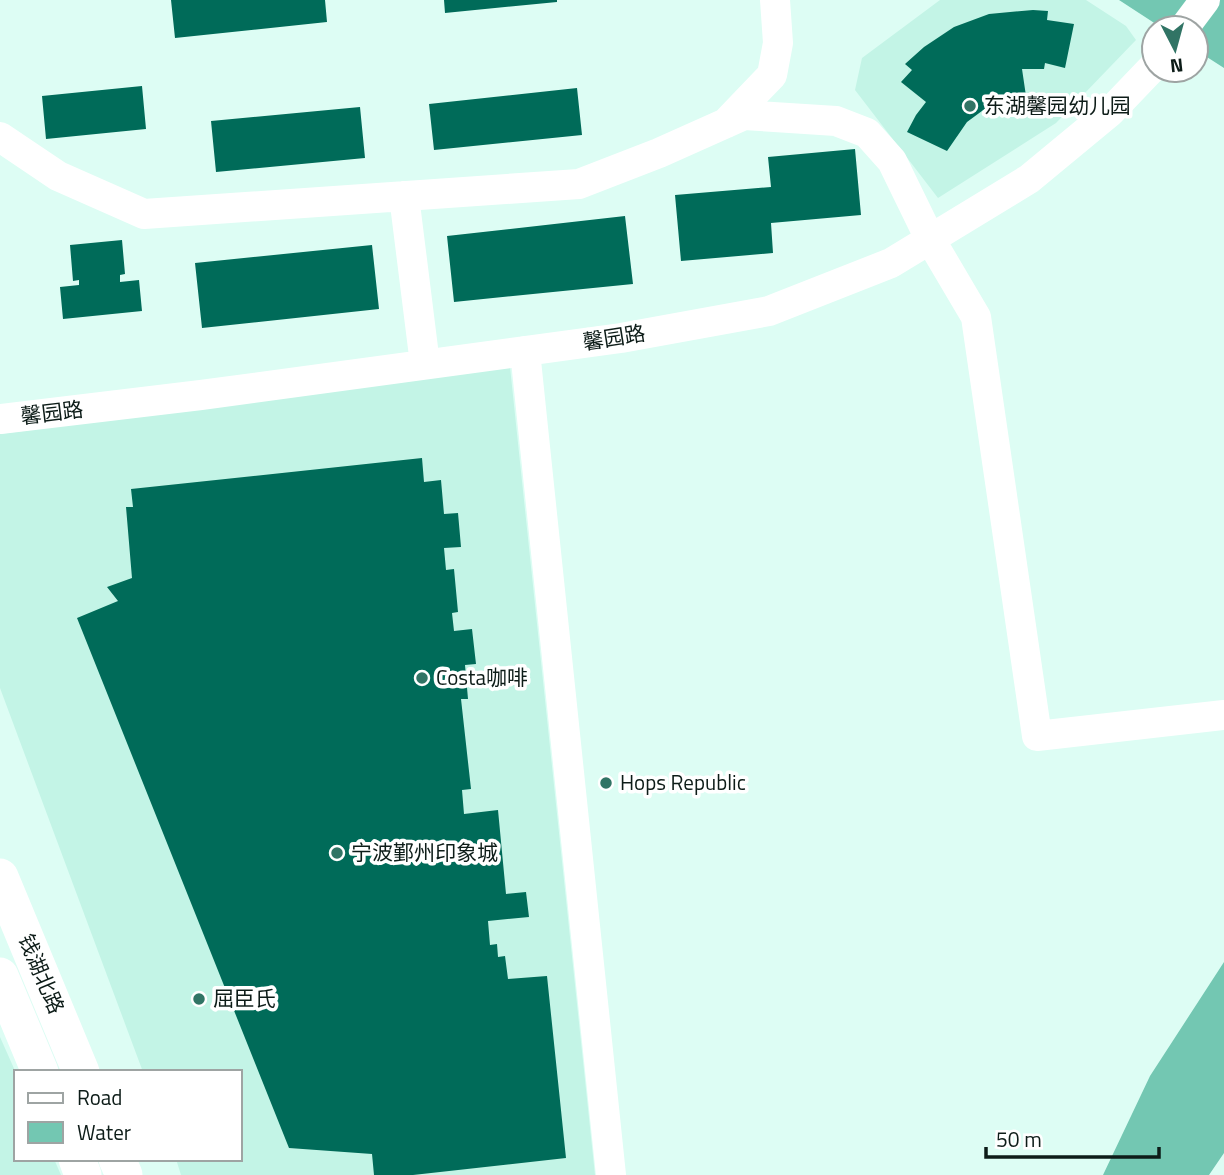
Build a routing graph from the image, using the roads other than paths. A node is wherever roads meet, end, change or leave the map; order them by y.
1 (775, 0) edge
2 (1140, 81) edge
3 (726, 123) junction
4 (0, 137) edge
5 (404, 196) junction
6 (930, 239) junction
7 (525, 351) junction
8 (425, 364) junction
9 (0, 419) edge
10 (1224, 715) edge
11 (0, 877) edge
12 (0, 976) edge
13 (39, 1070) edge
14 (80, 1070) edge
15 (611, 1175) edge

1 - 3 street
2 - 6 street, 馨园路
3 - 5 street
3 - 6 street
4 - 5 street
5 - 8 street
6 - 7 street, 馨园路
6 - 10 street
7 - 8 street, 馨园路
7 - 15 street
8 - 9 street, 馨园路
11 - 14 main road, 钱湖北路
12 - 13 main road, 钱湖北路

